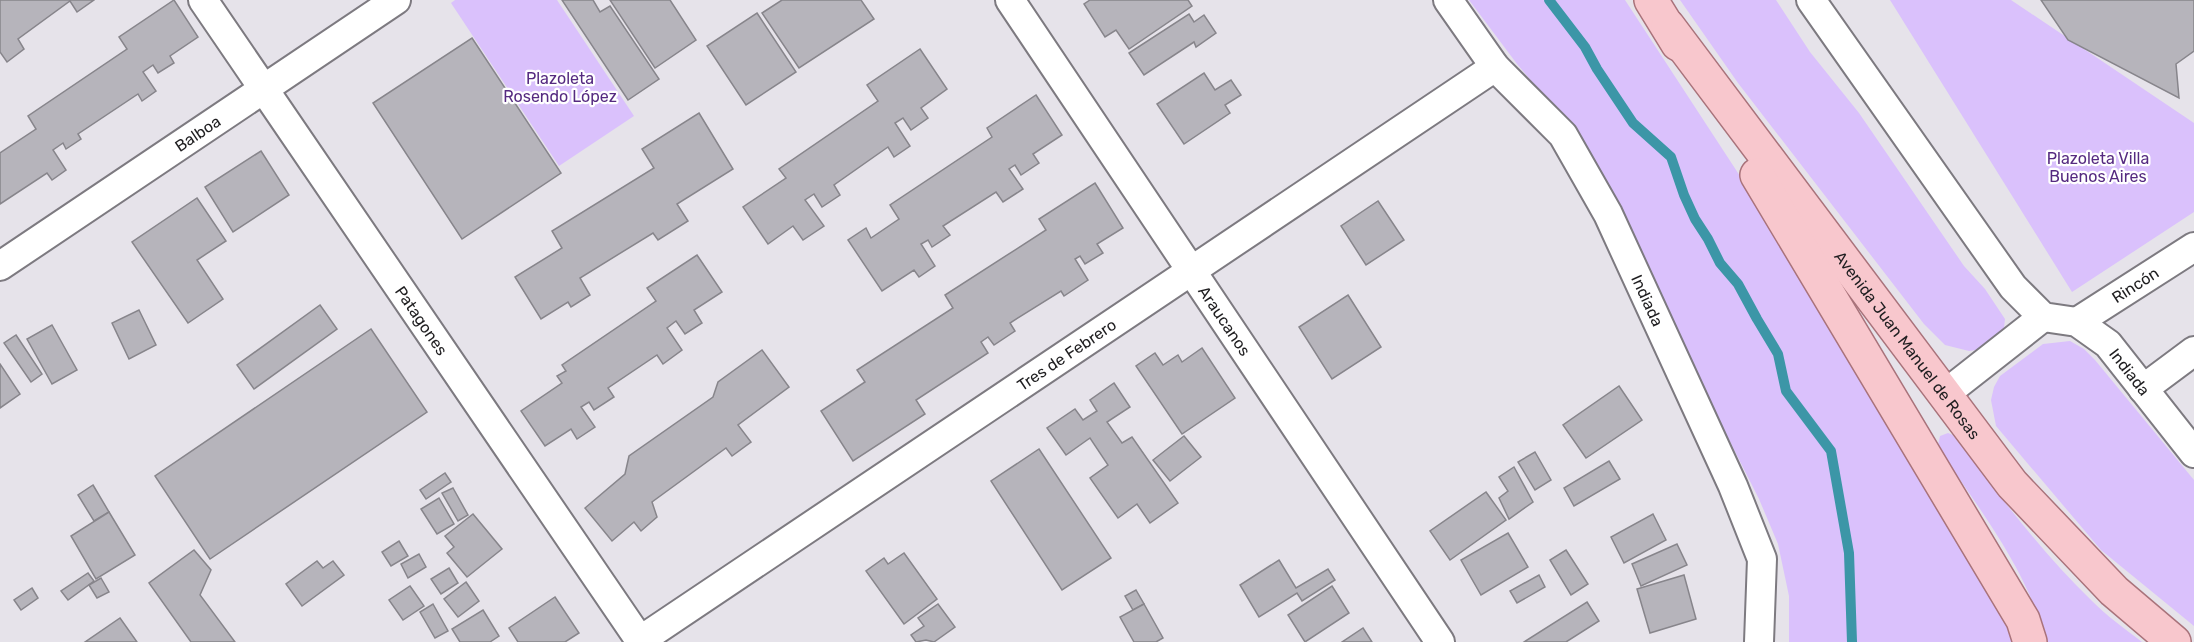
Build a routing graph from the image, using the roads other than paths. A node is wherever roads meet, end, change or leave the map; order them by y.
1 (203, 0) edge
2 (396, 0) edge
3 (1010, 0) edge
4 (1448, 0) edge
5 (1811, 0) edge
6 (1659, 13) edge
7 (1495, 67) junction
8 (262, 89) junction
9 (2194, 247) edge
10 (0, 266) edge
11 (1190, 272) junction
12 (2043, 317) junction
13 (2077, 322) junction
14 (2194, 351) edge
15 (2143, 389) junction
16 (1945, 394) junction
17 (2194, 453) edge
18 (640, 642) edge
19 (1440, 642) edge
20 (1759, 642) edge
21 (2030, 642) edge
22 (2174, 642) edge

1 - 8 street, Patagones
2 - 8 street, Balboa
3 - 11 street, Araucanos
4 - 7 street, Indiada
5 - 12 street
6 - 16 main road, Avenida Juan Manuel de Rosas
6 - 21 main road, Avenida Juan Manuel de Rosas
7 - 11 street, Tres de Febrero
7 - 20 street, Indiada
8 - 10 street, Balboa
8 - 18 street, Patagones
9 - 13 street, Rincón
11 - 18 street, Tres de Febrero
11 - 19 street, Araucanos
12 - 13 street, Indiada
12 - 16 street
13 - 15 street, Indiada
14 - 15 street
15 - 17 street, Indiada
16 - 22 main road, Avenida Juan Manuel de Rosas

